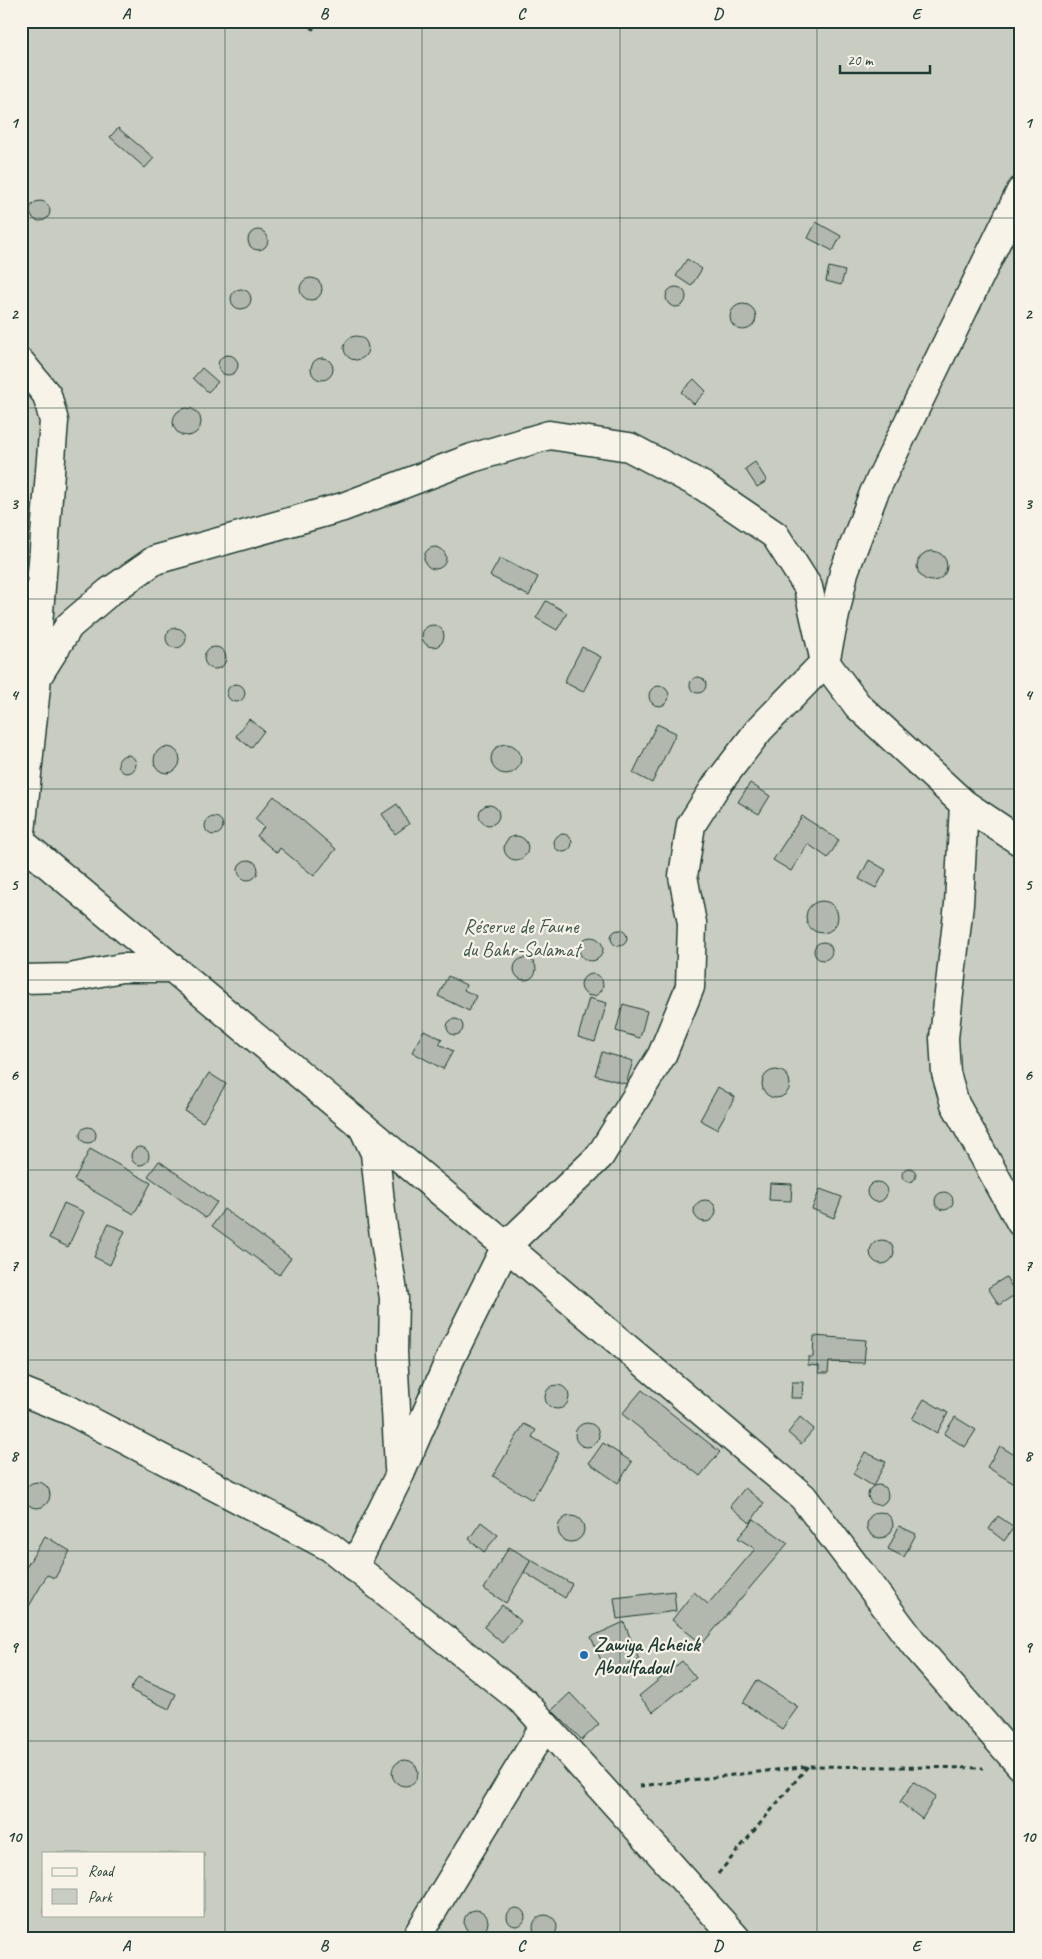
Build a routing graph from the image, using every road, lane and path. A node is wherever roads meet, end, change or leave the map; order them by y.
1 (303, 21) edge
2 (317, 32) dead end
3 (1021, 190) edge
4 (21, 363) edge
5 (825, 662) junction
6 (37, 677) junction
7 (964, 804) junction
8 (21, 832) edge
9 (21, 842) edge
10 (1021, 842) edge
11 (172, 968) junction
12 (21, 978) edge
13 (363, 1127) junction
14 (1021, 1224) edge
15 (506, 1246) junction
16 (21, 1391) edge
17 (400, 1474) junction
18 (354, 1568) junction
19 (545, 1726) junction
20 (809, 1766) junction
21 (1021, 1766) edge
22 (992, 1769) dead end
23 (604, 1791) junction
24 (699, 1896) junction
25 (416, 1938) edge
26 (736, 1938) edge

1 - 2 path
3 - 5 street
4 - 6 street
5 - 6 street
5 - 7 street
5 - 15 street
6 - 8 street
7 - 10 street
7 - 14 street
9 - 11 street
11 - 12 street
11 - 13 street
13 - 15 street
13 - 17 street
15 - 17 street
15 - 21 street
16 - 18 street
17 - 18 street
18 - 19 street
19 - 23 street
19 - 25 street
20 - 22 path
20 - 23 path
20 - 24 path
23 - 24 street
24 - 26 street

